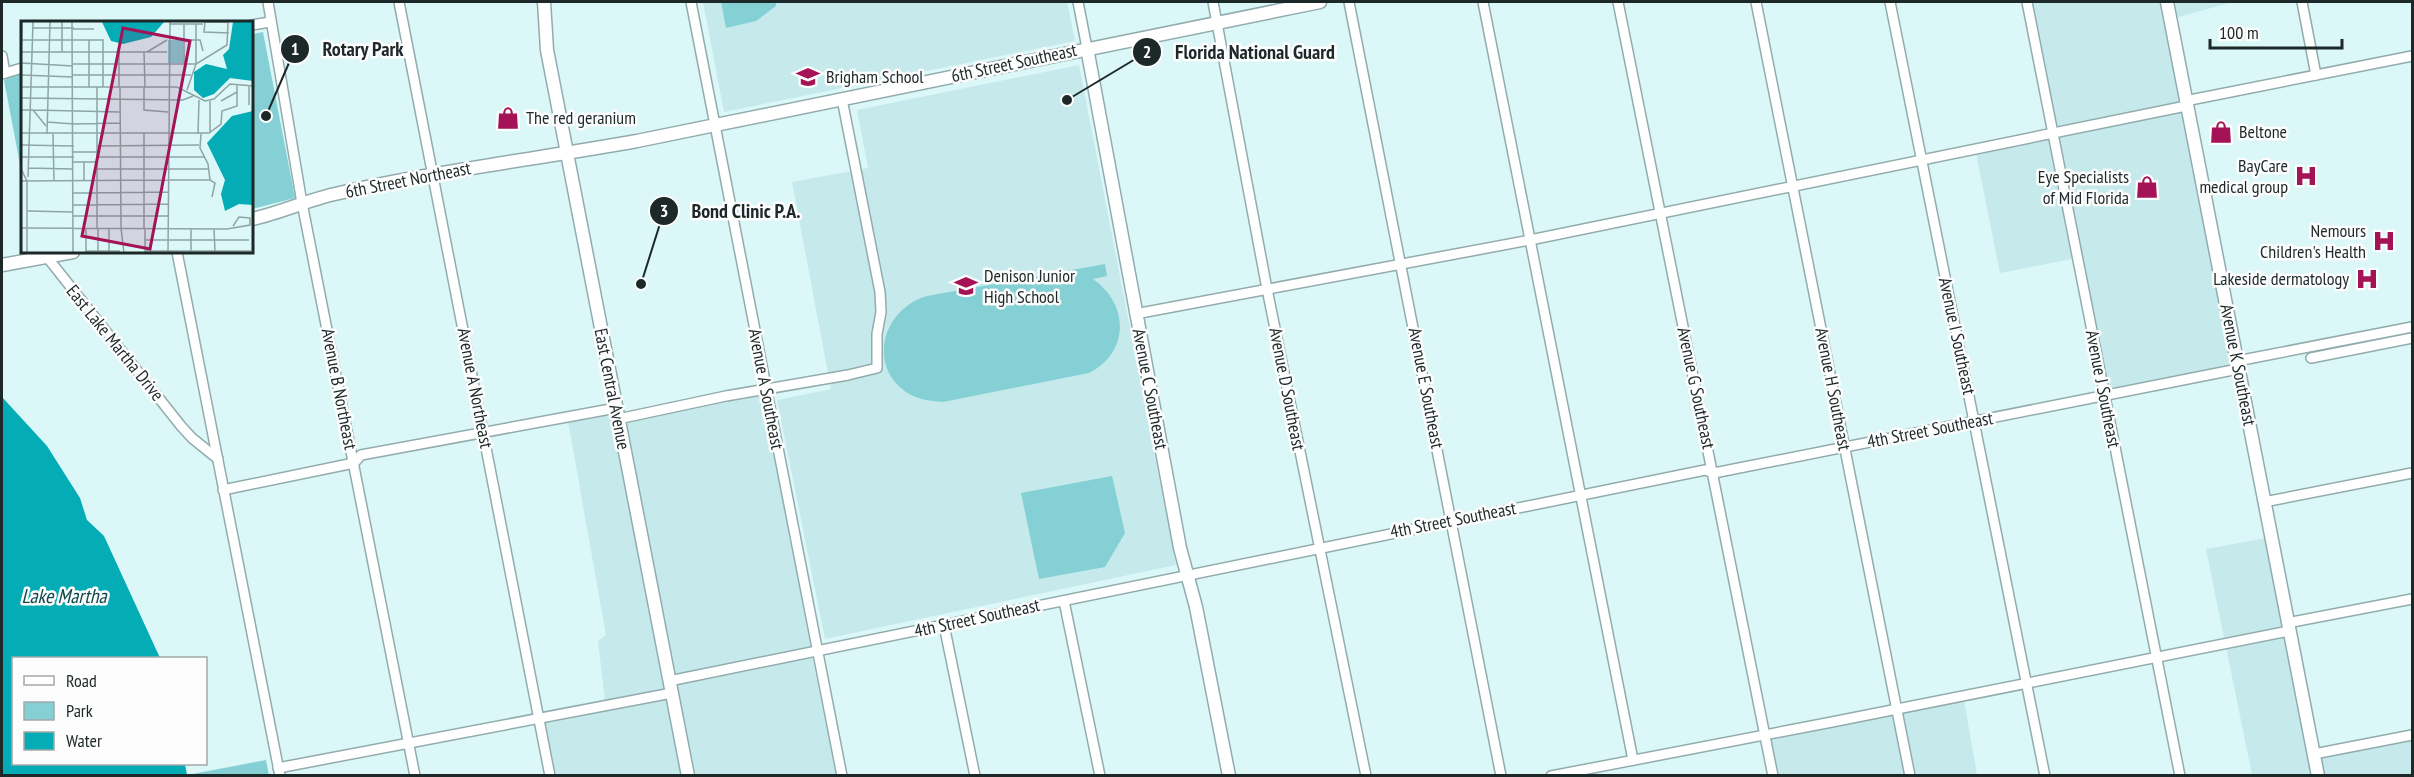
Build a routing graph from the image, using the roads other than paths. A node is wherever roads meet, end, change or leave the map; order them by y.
1 (268, 2) edge
2 (399, 2) edge
3 (544, 2) edge
4 (691, 2) edge
5 (1078, 2) edge
6 (1213, 2) edge
7 (1320, 2) edge
8 (1349, 2) edge
9 (1483, 2) edge
10 (1618, 2) edge
11 (1756, 2) edge
12 (1890, 2) edge
13 (2027, 2) edge
14 (2167, 2) edge
15 (2302, 2) edge
16 (270, 22) junction
17 (1217, 22) junction
18 (254, 25) edge
19 (1087, 48) junction
20 (2, 56) edge
21 (2412, 56) edge
22 (21, 68) edge
23 (3, 73) edge
24 (2316, 75) junction
25 (843, 99) junction
26 (2186, 103) junction
27 (715, 125) junction
28 (2052, 132) junction
29 (567, 154) junction
30 (1921, 160) junction
31 (434, 175) junction
32 (1796, 185) junction
33 (302, 203) junction
34 (1660, 213) junction
35 (254, 219) edge
36 (1530, 240) junction
37 (63, 254) edge
38 (177, 254) edge
39 (47, 257) junction
40 (1399, 264) junction
41 (2, 265) edge
42 (1267, 289) junction
43 (1135, 314) junction
44 (2412, 327) edge
45 (2412, 338) edge
46 (2311, 358) dead end
47 (2238, 365) junction
48 (766, 389) junction
49 (2105, 396) junction
50 (617, 413) junction
51 (1975, 422) junction
52 (483, 432) junction
53 (1845, 447) junction
54 (218, 459) junction
55 (354, 463) junction
56 (1714, 473) junction
57 (2412, 473) edge
58 (223, 490) junction
59 (1581, 495) junction
60 (2264, 502) junction
61 (1451, 521) junction
62 (1319, 547) junction
63 (1188, 575) junction
64 (2412, 599) edge
65 (1064, 601) junction
66 (944, 625) junction
67 (2288, 627) junction
68 (816, 651) junction
69 (2157, 657) junction
70 (2026, 683) junction
71 (670, 687) junction
72 (1897, 709) junction
73 (539, 719) junction
74 (1765, 735) junction
75 (2412, 735) edge
76 (409, 743) junction
77 (2314, 754) junction
78 (1633, 760) junction
79 (279, 772) edge
80 (1552, 775) edge
81 (415, 776) edge
82 (550, 776) edge
83 (688, 776) edge
84 (842, 776) edge
85 (975, 776) edge
86 (1100, 776) edge
87 (1229, 776) edge
88 (1366, 776) edge
89 (1501, 776) edge
90 (1773, 776) edge
91 (1910, 776) edge
92 (2045, 776) edge
93 (2180, 776) edge
94 (2318, 776) edge

1 - 16 street, Avenue B Northeast
2 - 31 street, Avenue A Northeast
3 - 29 street, East Central Avenue
4 - 27 street, Avenue A Southeast
5 - 19 street, Avenue C Southeast
6 - 17 street, Avenue D Southeast
7 - 17 street, 6th Street Southeast
8 - 40 street, Avenue E Southeast
9 - 36 street
10 - 34 street, Avenue G Southeast
11 - 32 street, Avenue H Southeast
12 - 30 street, Avenue I Southeast
13 - 28 street, Avenue J Southeast
14 - 26 street, Avenue K Southeast
15 - 24 street
16 - 18 street
16 - 33 street, Avenue B Northeast
17 - 19 street, 6th Street Southeast
17 - 42 street, Avenue D Southeast
19 - 25 street, 6th Street Southeast
19 - 43 street, Avenue C Southeast
20 - 23 street
21 - 24 street
22 - 23 street
24 - 26 street
25 - 27 street, 6th Street Southeast
25 - 48 street
26 - 28 street
26 - 47 street, Avenue K Southeast
27 - 29 street, 6th Street Southeast
27 - 48 street, Avenue A Southeast
28 - 30 street
28 - 49 street, Avenue J Southeast
29 - 31 street, 6th Street Northeast
29 - 50 street, East Central Avenue
30 - 32 street
30 - 51 street, Avenue I Southeast
31 - 33 street, 6th Street Northeast
31 - 52 street, Avenue A Northeast
32 - 34 street
32 - 53 street, Avenue H Southeast
33 - 35 street, 6th Street Northeast
33 - 55 street, Avenue B Northeast
34 - 36 street
34 - 56 street, Avenue G Southeast
36 - 40 street
36 - 59 street
37 - 39 street
38 - 54 street
39 - 41 street
39 - 54 street, East Lake Martha Drive
40 - 42 street
40 - 61 street, Avenue E Southeast
42 - 43 street
42 - 62 street, Avenue D Southeast
43 - 63 street, Avenue C Southeast
44 - 47 street, 4th Street Southeast
45 - 46 street
47 - 49 street, 4th Street Southeast
47 - 60 street, Avenue K Southeast
48 - 50 street
48 - 68 street, Avenue A Southeast
49 - 51 street, 4th Street Southeast
49 - 69 street, Avenue J Southeast
50 - 52 street
50 - 71 street, East Central Avenue
51 - 53 street, 4th Street Southeast
51 - 70 street, Avenue I Southeast
52 - 55 street
52 - 73 street, Avenue A Northeast
53 - 56 street, 4th Street Southeast
53 - 72 street, Avenue H Southeast
54 - 58 street
55 - 58 street
55 - 76 street, Avenue B Northeast
56 - 59 street, 4th Street Southeast
56 - 74 street, Avenue G Southeast
57 - 60 street
58 - 79 street
59 - 61 street, 4th Street Southeast
59 - 78 street
60 - 67 street, Avenue K Southeast
61 - 62 street, 4th Street Southeast
61 - 89 street, Avenue E Southeast
62 - 63 street, 4th Street Southeast
62 - 88 street, Avenue D Southeast
63 - 65 street, 4th Street Southeast
63 - 87 street, Avenue C Southeast
64 - 67 street
65 - 66 street, 4th Street Southeast
65 - 86 street
66 - 68 street, 4th Street Southeast
66 - 85 street
67 - 69 street
67 - 77 street, Avenue K Southeast
68 - 71 street, 4th Street Southeast
68 - 84 street, Avenue A Southeast
69 - 70 street
69 - 93 street, Avenue J Southeast
70 - 72 street
70 - 92 street, Avenue I Southeast
71 - 73 street, 4th Street Southeast
71 - 83 street, East Central Avenue
72 - 74 street
72 - 91 street, Avenue H Southeast
73 - 76 street, 4th Street Southeast
73 - 82 street, Avenue A Northeast
74 - 78 street
74 - 90 street, Avenue G Southeast
75 - 77 street
76 - 79 street, 4th Street Southeast
76 - 81 street, Avenue B Northeast
77 - 94 street, Avenue K Southeast
78 - 80 street

